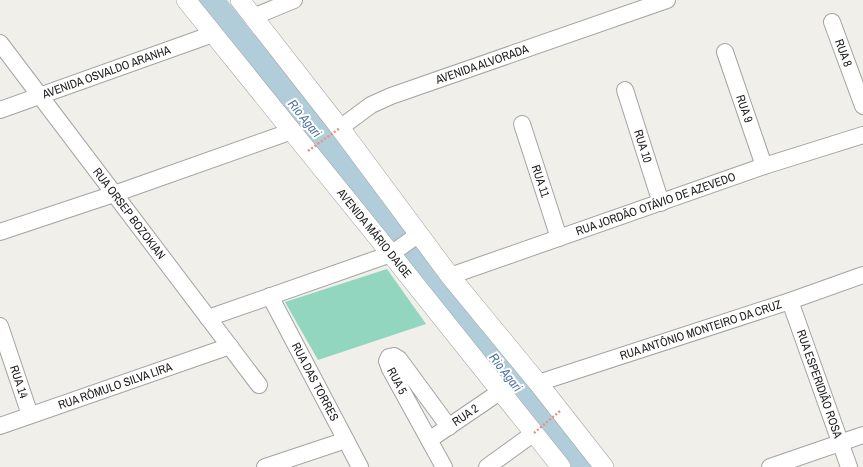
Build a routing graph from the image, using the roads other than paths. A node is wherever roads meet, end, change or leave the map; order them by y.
1 (186, 0) edge
2 (240, 0) edge
3 (294, 0) edge
4 (668, 0) edge
5 (253, 17) junction
6 (832, 22) dead end
7 (213, 34) junction
8 (0, 43) edge
9 (725, 52) dead end
10 (625, 90) dead end
11 (40, 95) junction
12 (863, 106) edge
13 (0, 110) edge
14 (522, 124) dead end
15 (340, 128) junction
16 (292, 131) junction
17 (863, 134) edge
18 (764, 166) junction
19 (114, 194) junction
20 (661, 203) junction
21 (0, 232) edge
22 (419, 234) junction
23 (559, 238) junction
24 (391, 254) junction
25 (863, 275) edge
26 (450, 276) junction
27 (270, 296) junction
28 (790, 301) junction
29 (208, 318) junction
30 (0, 326) edge
31 (230, 346) junction
32 (538, 383) junction
33 (259, 385) dead end
34 (501, 391) junction
35 (30, 415) junction
36 (0, 426) edge
37 (449, 427) junction
38 (534, 433) junction
39 (863, 435) edge
40 (346, 440) junction
41 (429, 440) junction
42 (840, 443) junction
43 (489, 466) edge
44 (265, 467) edge
45 (360, 467) edge
46 (444, 467) edge
47 (561, 467) edge
48 (604, 467) edge
49 (770, 467) edge
50 (849, 467) edge

1 - 7 street, AVENIDA MÁRIO DAIGE
2 - 5 street
3 - 5 street
4 - 15 street, AVENIDA ALVORADA
5 - 15 street
6 - 12 street, RUA 8
7 - 11 street, AVENIDA OSVALDO ARANHA
7 - 16 street, AVENIDA MÁRIO DAIGE
8 - 11 street, RUA ORSEP BOZOKIAN
9 - 18 street, RUA 9
10 - 20 street, RUA 10
11 - 13 street, AVENIDA OSVALDO ARANHA
11 - 19 street, RUA ORSEP BOZOKIAN
14 - 23 street, RUA 11
15 - 22 street
16 - 19 street
16 - 24 street, AVENIDA MÁRIO DAIGE
17 - 18 street, RUA JORDÃO OTÁVIO DE AZEVEDO
18 - 20 street, RUA JORDÃO OTÁVIO DE AZEVEDO
19 - 21 street
19 - 29 street, RUA ORSEP BOZOKIAN
20 - 23 street, RUA JORDÃO OTÁVIO DE AZEVEDO
22 - 24 street
22 - 26 street
23 - 26 street, RUA JORDÃO OTÁVIO DE AZEVEDO
24 - 27 street
24 - 34 street, AVENIDA MÁRIO DAIGE
25 - 28 street, RUA ANTÔNIO MONTEIRO DA CRUZ
26 - 32 street
27 - 29 street
27 - 40 street, RUA DAS TORRES
28 - 32 street, RUA ANTÔNIO MONTEIRO DA CRUZ
28 - 42 street, RUA ESPERIDIÃO ROSA
29 - 31 street, RUA ORSEP BOZOKIAN
30 - 35 street, RUA 14
31 - 33 street, RUA ORSEP BOZOKIAN
31 - 35 street, RUA RÔMULO SILVA LIRA
32 - 48 street
34 - 37 street, RUA 2
34 - 38 street, AVENIDA MÁRIO DAIGE
35 - 36 street, RUA RÔMULO SILVA LIRA
37 - 41 street, RUA 2
37 - 41 street, RUA 5
38 - 43 street
38 - 47 street, AVENIDA MÁRIO DAIGE
39 - 42 street
40 - 44 street
40 - 45 street, RUA DAS TORRES
41 - 46 street, RUA 5
42 - 49 street
42 - 50 street, RUA ESPERIDIÃO ROSA

